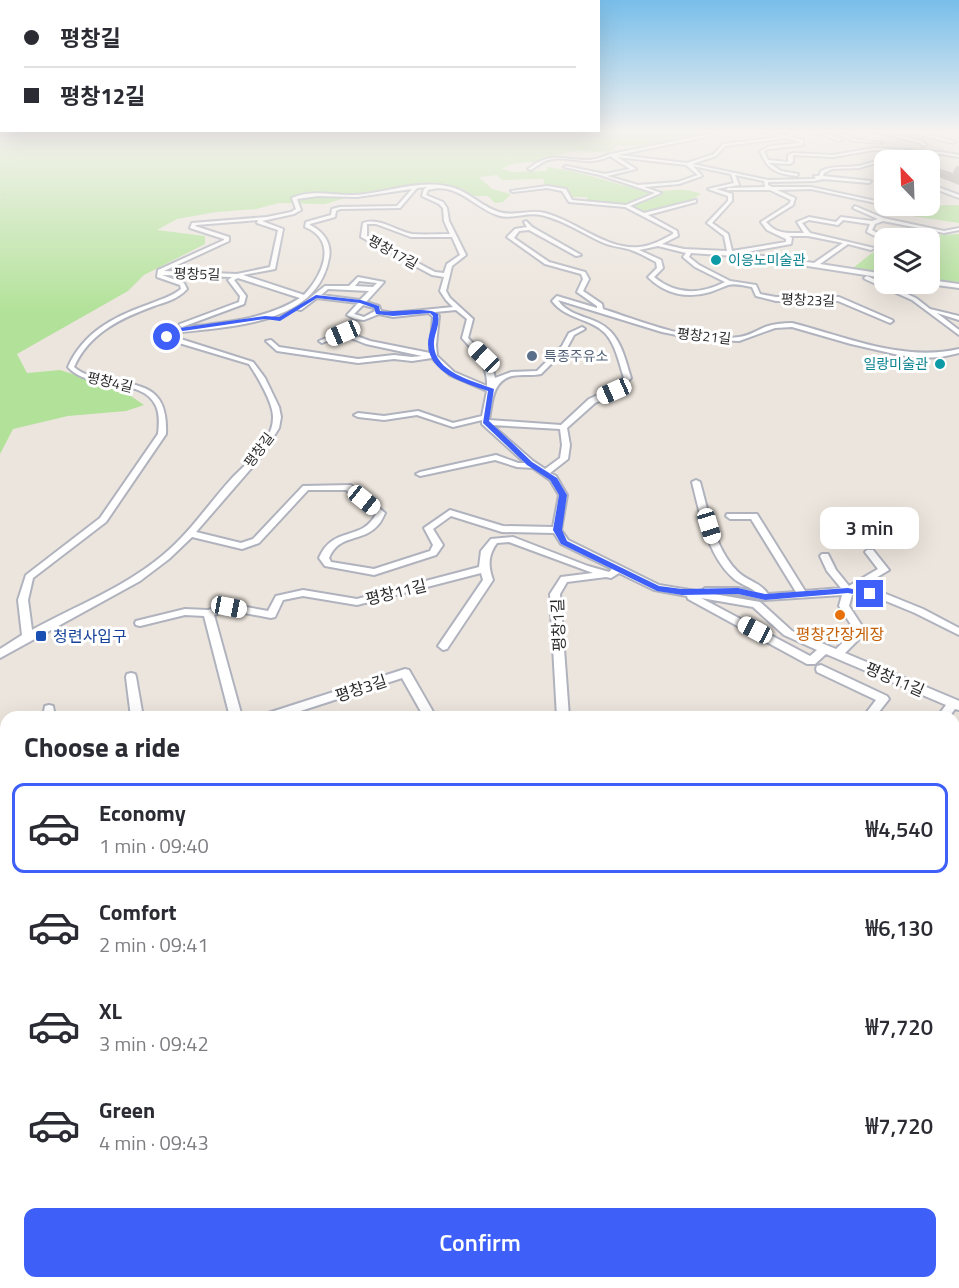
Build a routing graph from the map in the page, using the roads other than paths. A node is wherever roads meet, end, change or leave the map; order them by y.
1 (389, 191) edge
2 (412, 191) edge
3 (425, 191) edge
4 (459, 191) edge
5 (565, 191) edge
6 (652, 191) edge
7 (717, 191) edge
8 (778, 191) edge
9 (825, 191) edge
10 (945, 191) edge
11 (959, 197) edge
12 (694, 201) dead end
13 (874, 202) edge
14 (626, 207) junction
15 (855, 207) dead end
16 (835, 212) dead end
17 (522, 214) junction
18 (644, 215) junction
19 (359, 217) dead end
20 (841, 218) junction
21 (261, 219) junction
22 (882, 219) junction
23 (376, 223) junction
24 (873, 223) junction
25 (530, 228) junction
26 (959, 229) edge
27 (808, 234) junction
28 (874, 234) edge
29 (781, 235) junction
30 (452, 236) junction
31 (847, 243) junction
32 (658, 244) junction
33 (871, 248) dead end
34 (632, 249) junction
35 (689, 251) junction
36 (730, 253) junction
37 (578, 255) dead end
38 (814, 266) junction
39 (845, 270) junction
40 (158, 273) junction
41 (874, 274) edge
42 (236, 275) junction
43 (445, 275) junction
44 (729, 282) junction
45 (940, 283) edge
46 (959, 286) edge
47 (351, 287) junction
48 (374, 289) junction
49 (303, 297) junction
50 (316, 297) junction
51 (361, 302) junction
52 (457, 308) junction
53 (928, 309) junction
54 (600, 310) junction
55 (378, 312) junction
56 (431, 312) junction
57 (265, 318) junction
58 (959, 318) edge
59 (890, 321) dead end
60 (582, 329) dead end
61 (172, 331) junction
62 (959, 333) edge
63 (269, 341) dead end
64 (322, 341) dead end
65 (959, 351) edge
66 (434, 356) junction
67 (492, 390) junction
68 (358, 415) dead end
69 (486, 419) junction
70 (563, 427) junction
71 (537, 466) junction
72 (546, 472) junction
73 (420, 474) dead end
74 (696, 482) dead end
75 (730, 516) dead end
76 (557, 530) junction
77 (192, 534) junction
78 (870, 552) dead end
79 (825, 556) dead end
80 (484, 570) junction
81 (614, 572) junction
82 (643, 581) joint
83 (852, 591) junction
84 (682, 592) junction
85 (802, 594) junction
86 (765, 597) junction
87 (208, 613) junction
88 (140, 623) dead end
89 (959, 632) edge
90 (27, 635) junction
91 (443, 646) dead end
92 (825, 649) junction
93 (0, 654) edge
94 (837, 654) junction
95 (821, 669) dead end
96 (131, 676) dead end
97 (956, 705) edge
98 (136, 711) edge
99 (234, 711) edge
100 (288, 711) edge
101 (427, 711) edge
102 (563, 711) edge
103 (874, 711) edge

1 - 21 street
2 - 49 street
3 - 30 street
4 - 17 street
5 - 14 street
6 - 14 street
7 - 36 street
8 - 29 street
9 - 13 street
10 - 11 street
12 - 18 street
14 - 18 street
15 - 22 street
16 - 20 street
17 - 25 street
17 - 34 street
18 - 32 street
19 - 23 street, 평창17길
20 - 24 street
20 - 27 street
21 - 40 street
21 - 42 street, 평창5길
22 - 24 street
22 - 26 street
23 - 30 street, 평창17길
23 - 43 street, 평창17길
24 - 28 street
25 - 37 street
25 - 54 street, 평창21길
27 - 29 street
27 - 31 street
29 - 36 street
30 - 43 street
31 - 33 street
31 - 38 street
32 - 34 street
32 - 35 street
34 - 44 street
35 - 36 street
35 - 44 street, 평창23길
36 - 38 street
38 - 39 street
39 - 41 street
39 - 53 street
40 - 42 street, 평창5길
40 - 90 street, 평창4길
42 - 49 street
42 - 61 street, 평창5길
43 - 52 street
44 - 59 street, 평창23길
45 - 46 street
47 - 48 street
47 - 48 street
47 - 50 street
48 - 51 street
49 - 57 street
50 - 51 street
50 - 57 street
51 - 55 street
51 - 55 street
52 - 56 street
52 - 67 street
53 - 58 street
53 - 62 street
54 - 65 street, 평창21길
54 - 70 street
55 - 56 street
56 - 66 street
57 - 61 street
60 - 67 street
61 - 77 street, 평창길 / 평창길
63 - 66 street
64 - 66 street
66 - 67 street
67 - 69 street
68 - 69 street
69 - 70 street
69 - 71 street
70 - 72 street
71 - 72 street
71 - 73 street
72 - 76 street
74 - 86 street
75 - 85 street
76 - 77 street
76 - 81 street
77 - 90 street, 평창길 / 평창길
78 - 83 street
79 - 83 street
80 - 81 street
80 - 87 street, 평창11길
80 - 91 street
81 - 82 street, 평창1길
81 - 102 street, 평창1길
82 - 84 street, 평창11길
83 - 85 street
83 - 89 street
83 - 94 street
84 - 86 street
84 - 92 street, 평창11길
84 - 92 street, 평창11길
85 - 86 street
87 - 88 street, 평창11길
87 - 99 street
90 - 93 street, 평창길 / 평창길
92 - 94 street, 평창11길
94 - 97 street, 평창11길
95 - 103 street, 평창11길
96 - 98 street
100 - 101 street, 평창3길

